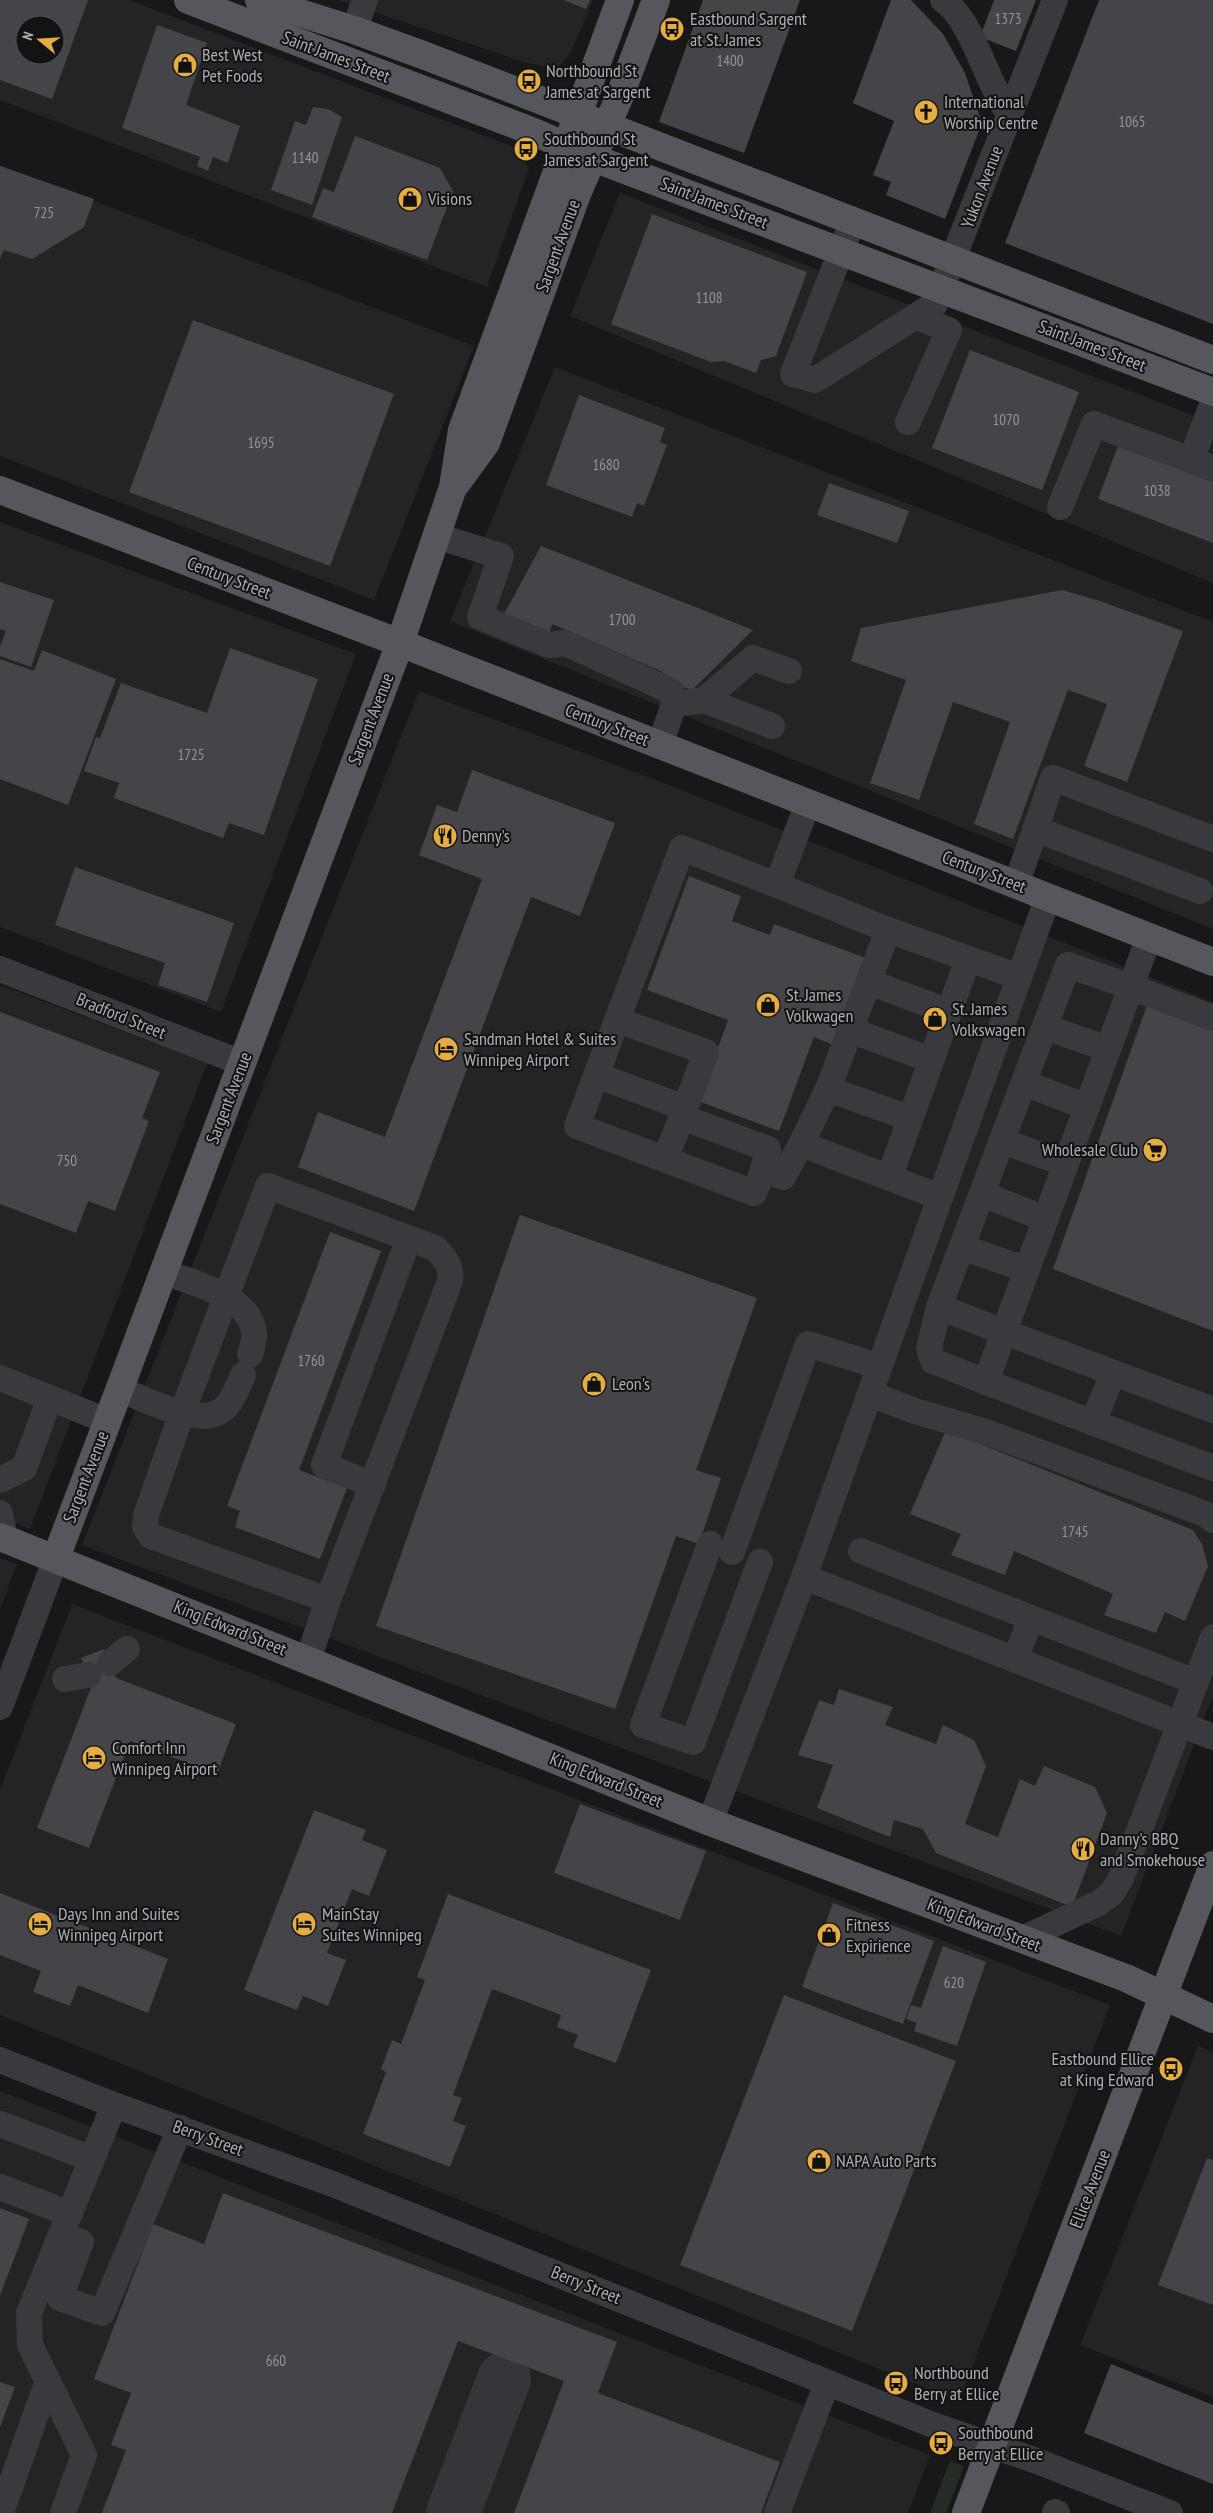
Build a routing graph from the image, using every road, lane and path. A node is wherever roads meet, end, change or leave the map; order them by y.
1 (188, 0) edge
2 (259, 0) edge
3 (365, 0) edge
4 (620, 0) edge
5 (656, 0) edge
6 (942, 0) edge
7 (1055, 0) edge
8 (354, 30) junction
9 (578, 114) junction
10 (1010, 116) junction
11 (607, 126) junction
12 (565, 145) junction
13 (593, 158) junction
14 (853, 221) junction
15 (841, 251) junction
16 (954, 260) junction
17 (942, 289) junction
18 (916, 317) junction
19 (1213, 360) edge
20 (1213, 392) edge
21 (1213, 402) edge
22 (908, 422) dead end
23 (1202, 464) edge
24 (453, 487) junction
25 (0, 490) edge
26 (1060, 507) dead end
27 (436, 536) junction
28 (400, 643) junction
29 (789, 671) dead end
30 (704, 700) junction
31 (674, 704) junction
32 (772, 726) dead end
33 (660, 745) junction
34 (808, 803) junction
35 (1035, 829) junction
36 (1213, 839) edge
37 (778, 885) junction
38 (1016, 885) junction
39 (1200, 892) dead end
40 (1048, 897) junction
41 (888, 930) junction
42 (1149, 937) junction
43 (968, 959) junction
44 (1213, 962) edge
45 (0, 969) edge
46 (1018, 977) junction
47 (868, 982) junction
48 (1130, 987) junction
49 (949, 1012) junction
50 (1213, 1018) edge
51 (617, 1020) junction
52 (1045, 1027) junction
53 (850, 1030) junction
54 (1108, 1049) junction
55 (931, 1060) junction
56 (242, 1063) junction
57 (596, 1075) junction
58 (1024, 1083) junction
59 (828, 1089) junction
60 (1087, 1106) junction
61 (683, 1112) junction
62 (910, 1118) junction
63 (1002, 1141) junction
64 (801, 1144) junction
65 (665, 1159) junction
66 (1066, 1164) junction
67 (763, 1170) junction
68 (888, 1178) junction
69 (982, 1194) junction
70 (940, 1197) junction
71 (1046, 1218) junction
72 (409, 1238) junction
73 (962, 1247) junction
74 (1027, 1270) junction
75 (164, 1272) junction
76 (225, 1296) junction
77 (939, 1307) junction
78 (1004, 1332) junction
79 (878, 1366) junction
80 (1113, 1373) junction
81 (0, 1378) edge
82 (986, 1382) junction
83 (120, 1389) junction
84 (870, 1394) junction
85 (50, 1398) junction
86 (1213, 1410) edge
87 (182, 1413) junction
88 (108, 1421) junction
89 (1093, 1423) junction
90 (1213, 1468) edge
91 (0, 1480) edge
92 (373, 1485) junction
93 (1213, 1520) edge
94 (2, 1529) edge
95 (861, 1550) dead end
96 (56, 1558) junction
97 (760, 1562) dead end
98 (804, 1577) junction
99 (328, 1600) junction
100 (1031, 1618) junction
101 (1213, 1637) edge
102 (308, 1660) junction
103 (1015, 1660) junction
104 (1196, 1682) junction
105 (0, 1707) edge
106 (1180, 1724) junction
107 (1213, 1737) edge
108 (710, 1822) junction
109 (1213, 1865) edge
110 (1022, 1939) junction
111 (1164, 1998) junction
112 (1213, 2019) edge
113 (0, 2060) edge
114 (114, 2105) junction
115 (0, 2124) edge
116 (180, 2128) junction
117 (92, 2159) junction
118 (0, 2187) edge
119 (65, 2224) junction
120 (47, 2382) junction
121 (827, 2383) junction
122 (992, 2446) junction
123 (1161, 2511) edge
124 (1, 2513) edge
125 (63, 2513) edge
126 (777, 2513) edge
127 (966, 2513) edge

1 - 12 main road, Saint James Street
2 - 8 main road, Saint James Street
3 - 8 street
4 - 9 main road, Sargent Avenue
5 - 11 main road, Sargent Avenue
6 - 10 street
7 - 10 street, Yukon Avenue
8 - 9 main road, Saint James Street
9 - 11 main road, Saint James Street
9 - 12 main road, Sargent Avenue
10 - 16 street, Yukon Avenue
11 - 13 main road, Sargent Avenue
11 - 14 main road, Saint James Street
12 - 13 main road, Saint James Street
12 - 24 main road, Sargent Avenue
13 - 15 main road, Saint James Street
13 - 24 main road, Sargent Avenue
14 - 15 street
14 - 16 main road, Saint James Street
15 - 17 main road, Saint James Street
15 - 18 street, Yukon Avenue
16 - 17 street, Yukon Avenue
16 - 19 main road, Saint James Street
17 - 18 street, Yukon Avenue
17 - 20 main road, Saint James Street
18 - 22 street
21 - 23 street
23 - 26 street
24 - 27 main road, Sargent Avenue
25 - 28 main road, Century Street
27 - 28 main road, Sargent Avenue
27 - 31 street
28 - 33 main road, Century Street
28 - 56 main road, Sargent Avenue
29 - 30 street
30 - 31 street
30 - 32 street
31 - 33 street
33 - 34 main road, Century Street
34 - 37 street
34 - 38 main road, Century Street
35 - 36 street
35 - 38 street
35 - 39 street
37 - 41 street
37 - 51 street
38 - 40 main road, Century Street
40 - 42 main road, Century Street
40 - 46 street
41 - 43 street
41 - 47 street
42 - 44 main road, Century Street
42 - 48 street
43 - 46 street
43 - 49 street
45 - 56 street, Bradford Street
46 - 70 street
47 - 49 street
47 - 53 street
48 - 50 street
48 - 52 street
48 - 54 street
49 - 55 street
51 - 57 street
51 - 61 street
52 - 54 street
52 - 58 street
53 - 55 street
53 - 59 street
54 - 60 street
55 - 62 street
56 - 75 main road, Sargent Avenue
57 - 61 street
57 - 65 street
58 - 60 street
58 - 63 street
59 - 62 street
59 - 64 street
60 - 66 street
61 - 65 street
61 - 67 street
62 - 68 street
63 - 66 street
63 - 69 street
64 - 67 street
64 - 68 street
65 - 67 street
66 - 71 street
68 - 70 street
69 - 71 street
69 - 73 street
70 - 79 street
71 - 74 street
72 - 76 street
72 - 92 street
72 - 92 street
73 - 74 street
73 - 77 street
74 - 78 street
75 - 76 street
75 - 83 main road, Sargent Avenue
76 - 87 street
76 - 87 street
77 - 78 street
77 - 82 street
78 - 80 street
78 - 82 street
79 - 84 street
79 - 97 street
80 - 86 street
80 - 89 street
81 - 85 street
82 - 89 street
83 - 87 street
83 - 88 main road, Sargent Avenue
84 - 93 street
84 - 98 street
85 - 88 street
85 - 91 street
87 - 99 street
88 - 96 main road, Sargent Avenue
89 - 90 street
92 - 99 street
94 - 96 main road, King Edward Street
95 - 100 street
96 - 102 main road, King Edward Street
96 - 105 street, Sargent Avenue
98 - 103 street
98 - 108 street
99 - 102 street
100 - 103 street
100 - 104 street
101 - 104 street
102 - 108 main road, King Edward Street
103 - 106 street
104 - 106 street
106 - 107 street
106 - 110 street
108 - 110 main road, King Edward Street
109 - 111 main road, Ellice Avenue
110 - 111 main road, King Edward Street
111 - 112 main road, King Edward Street
111 - 122 main road, Ellice Avenue
113 - 114 street, Berry Street
114 - 116 street, Berry Street
114 - 117 street
115 - 117 street
116 - 119 street
116 - 121 street, Berry Street
117 - 119 street
118 - 119 street
119 - 120 street
120 - 124 street
120 - 125 street
121 - 122 street, Berry Street
121 - 126 street
122 - 123 street, Berry Street
122 - 127 main road, Ellice Avenue

